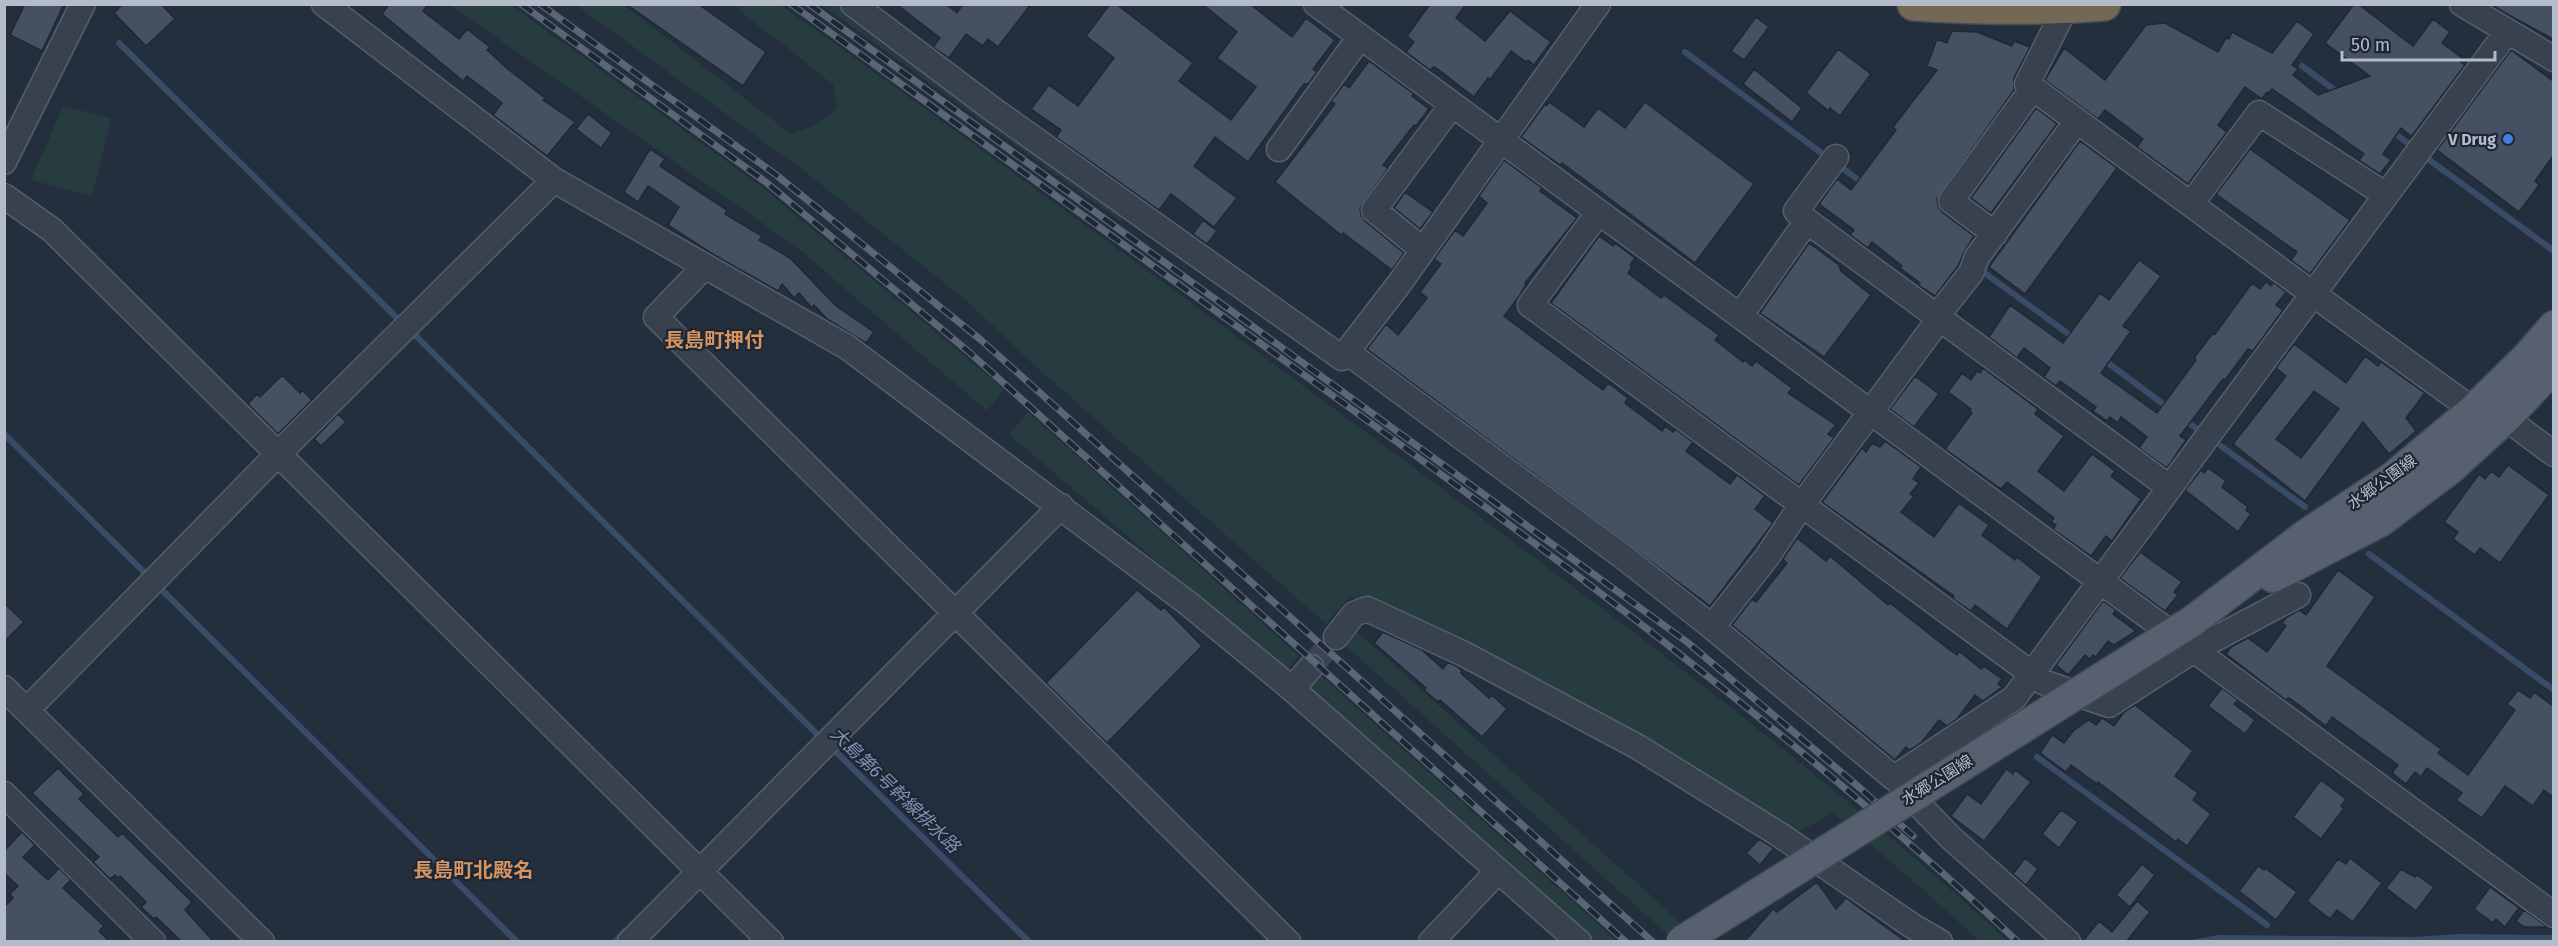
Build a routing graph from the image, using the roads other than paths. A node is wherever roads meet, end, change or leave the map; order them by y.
1 (83, 4) edge
2 (324, 4) edge
3 (853, 4) edge
4 (1316, 4) edge
5 (1598, 4) edge
6 (1914, 4) edge
7 (2104, 4) edge
8 (2462, 4) edge
9 (2066, 7) junction
10 (2507, 32) junction
11 (1360, 37) junction
12 (2553, 59) edge
13 (2033, 88) junction
14 (1452, 105) junction
15 (2077, 121) junction
16 (1502, 141) junction
17 (1279, 149) dead end
18 (1836, 157) dead end
19 (4, 162) edge
20 (554, 180) junction
21 (2386, 195) junction
22 (4, 196) edge
23 (2191, 204) junction
24 (1599, 212) junction
25 (1808, 220) junction
26 (1995, 234) junction
27 (1424, 250) junction
28 (705, 266) junction
29 (2313, 294) junction
30 (1740, 316) junction
31 (1939, 317) junction
32 (2553, 326) edge
33 (1347, 352) junction
34 (2553, 366) edge
35 (2487, 410) junction
36 (1871, 412) junction
37 (278, 454) junction
38 (2553, 454) edge
39 (2169, 487) junction
40 (1061, 506) junction
41 (1801, 506) junction
42 (2100, 580) junction
43 (2298, 595) dead end
44 (955, 612) junction
45 (1712, 627) junction
46 (1336, 637) tunnel mouth
47 (2194, 650) junction
48 (1311, 667) tunnel mouth
49 (2032, 674) junction
50 (4, 688) edge
51 (1292, 689) junction
52 (27, 710) junction
53 (1894, 778) junction
54 (4, 794) edge
55 (694, 866) junction
56 (1498, 870) junction
57 (2553, 915) edge
58 (153, 942) edge
59 (262, 942) edge
60 (630, 942) edge
61 (771, 942) edge
62 (1288, 942) edge
63 (1431, 942) edge
64 (1580, 942) edge
65 (1681, 942) edge
66 (1940, 942) edge
67 (2068, 942) edge

1 - 19 street
2 - 20 street
3 - 33 street
4 - 11 street
5 - 16 street
6 - 9 highway
7 - 9 highway
8 - 10 street
9 - 13 street
10 - 12 street
10 - 21 street
11 - 14 street
11 - 17 street
13 - 15 street
13 - 26 street
14 - 16 street
14 - 27 street
15 - 23 street
15 - 26 street
16 - 24 street
16 - 27 street
18 - 25 street
20 - 28 street
20 - 37 street
21 - 23 street
21 - 29 street
22 - 37 street
23 - 29 street
24 - 30 street
24 - 41 street
25 - 30 street
25 - 31 street
26 - 31 street
27 - 33 street
28 - 40 street
28 - 44 street
29 - 35 street
29 - 39 street
30 - 36 street
31 - 36 street
31 - 39 street
32 - 35 main road, 水郷公園線
33 - 45 street
34 - 35 main road, 水郷公園線
35 - 38 street
35 - 65 main road, 水郷公園線, bridge
36 - 41 street
36 - 42 street
37 - 52 street
37 - 55 street
39 - 42 street
40 - 44 street
40 - 51 street
41 - 45 street
41 - 49 street
42 - 47 street
42 - 49 street
43 - 47 street
44 - 55 street
44 - 62 street
45 - 53 street
46 - 66 street
47 - 49 street
47 - 57 street
48 - 51 street
49 - 53 street
50 - 52 street
51 - 56 street
52 - 59 street
53 - 67 street
54 - 58 street
55 - 60 street
55 - 61 street
56 - 63 street
56 - 64 street

